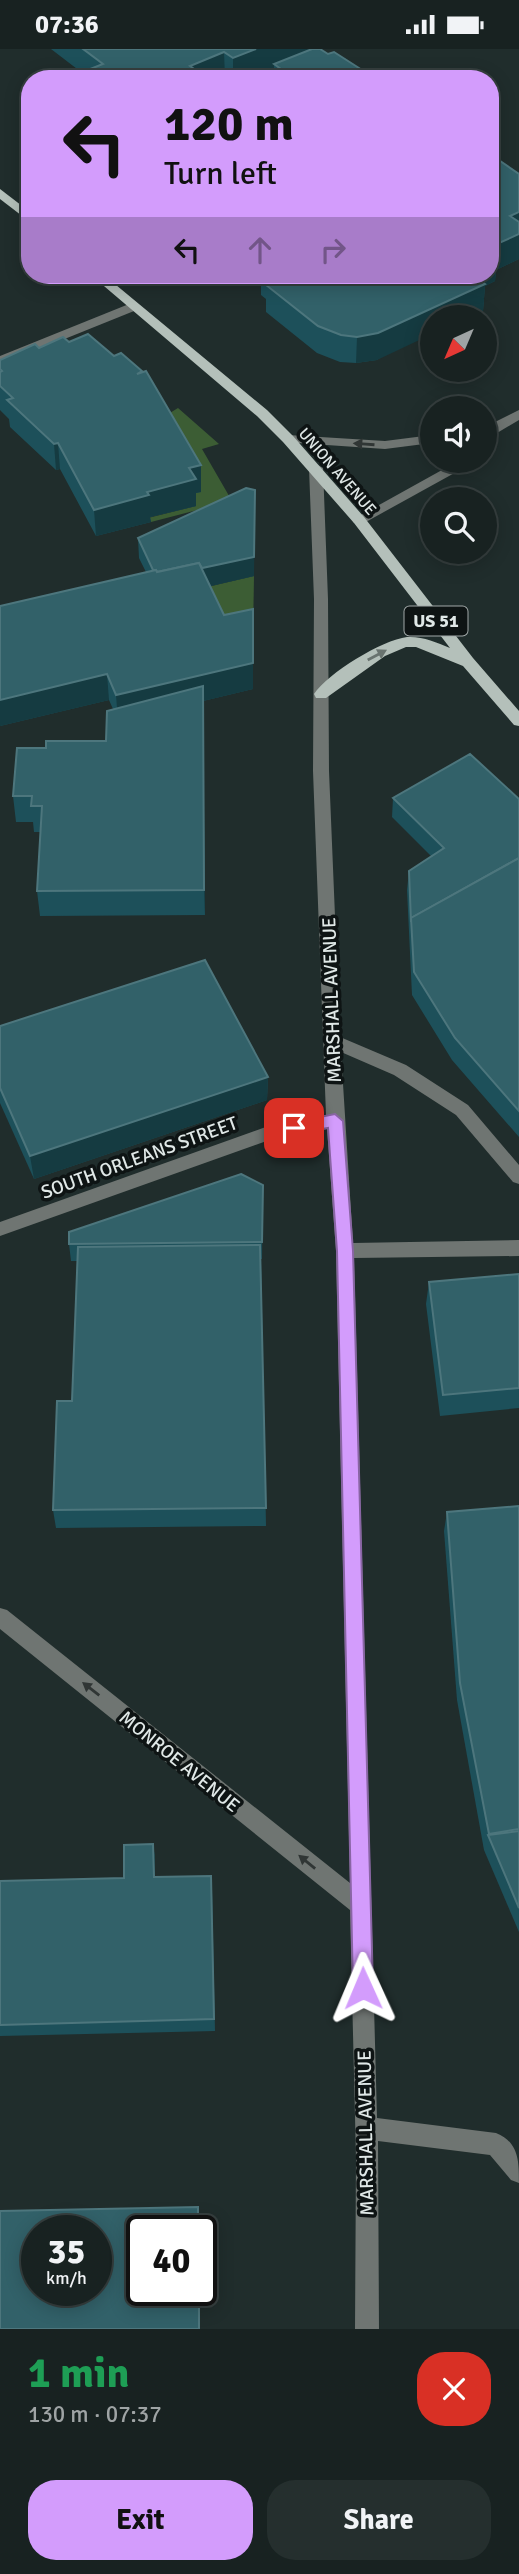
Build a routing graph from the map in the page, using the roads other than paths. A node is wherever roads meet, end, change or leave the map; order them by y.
1 (0, 193) edge
2 (21, 210) edge
3 (108, 284) edge
4 (134, 306) junction
5 (0, 361) edge
6 (519, 414) edge
7 (497, 428) edge
8 (288, 439) junction
9 (420, 441) edge
10 (316, 468) junction
11 (447, 473) edge
12 (359, 520) junction
13 (468, 662) junction
14 (321, 694) junction
15 (519, 722) edge
16 (334, 1042) junction
17 (335, 1121) junction
18 (519, 1177) edge
19 (0, 1229) edge
20 (519, 1248) edge
21 (345, 1251) junction
22 (0, 1616) edge
23 (360, 1905) junction
24 (366, 2128) junction
25 (519, 2172) edge
26 (367, 2329) edge

1 - 2 main road
3 - 4 main road, UNION AVENUE / US 51
4 - 5 street
4 - 8 main road, UNION AVENUE / US 51
6 - 7 street
9 -> 8 street
8 - 10 main road, UNION AVENUE / US 51
10 - 12 main road, UNION AVENUE / US 51
10 - 14 street, MARSHALL AVENUE
11 - 12 street
12 - 13 main road, UNION AVENUE / US 51
14 -> 13 main road
13 - 15 main road, UNION AVENUE / US 51
14 - 16 street, MARSHALL AVENUE
16 - 17 street, MARSHALL AVENUE
16 - 18 street
17 - 19 street, SOUTH ORLEANS STREET
17 - 21 street, MARSHALL AVENUE
20 - 21 street
21 - 23 street, MARSHALL AVENUE
23 -> 22 street, MONROE AVENUE
23 - 24 street, MARSHALL AVENUE
24 - 25 street
24 - 26 street, MARSHALL AVENUE

